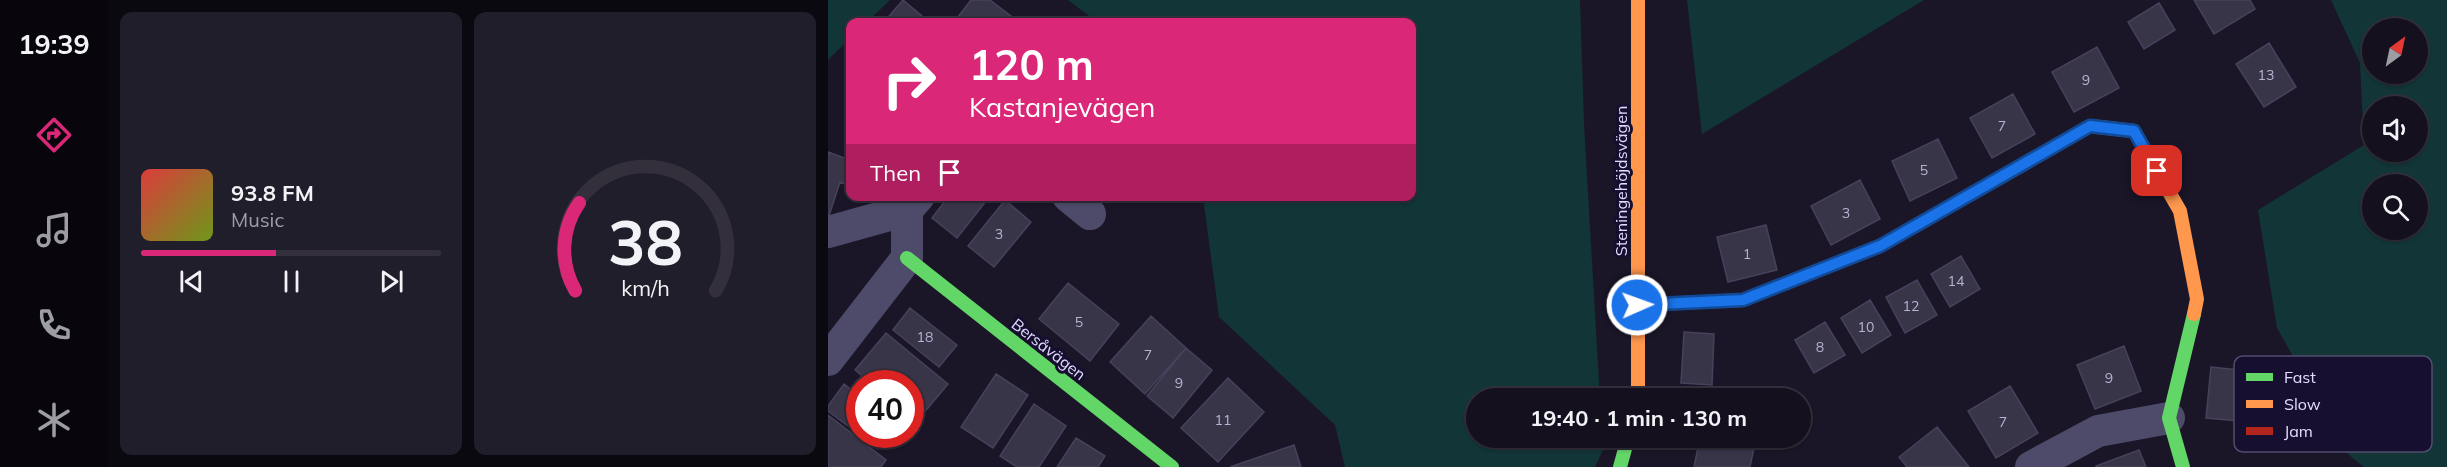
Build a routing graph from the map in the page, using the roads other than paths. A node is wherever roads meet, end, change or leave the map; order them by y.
1 (1638, 0) edge
2 (913, 203) edge
3 (828, 232) edge
4 (907, 258) junction
5 (1637, 305) junction
6 (828, 360) edge
7 (1638, 388) edge
8 (2169, 418) junction
9 (1625, 448) edge
10 (1172, 467) edge
11 (1620, 467) edge
12 (2031, 467) edge
13 (2183, 467) edge

1 - 5 street, Steningehöjdsvägen
2 - 3 street
2 - 4 street
4 - 6 street
4 - 10 street, Bersåvägen
5 - 7 street, Steningehöjdsvägen
5 - 8 street
8 - 12 street
8 - 13 street
9 - 11 street

